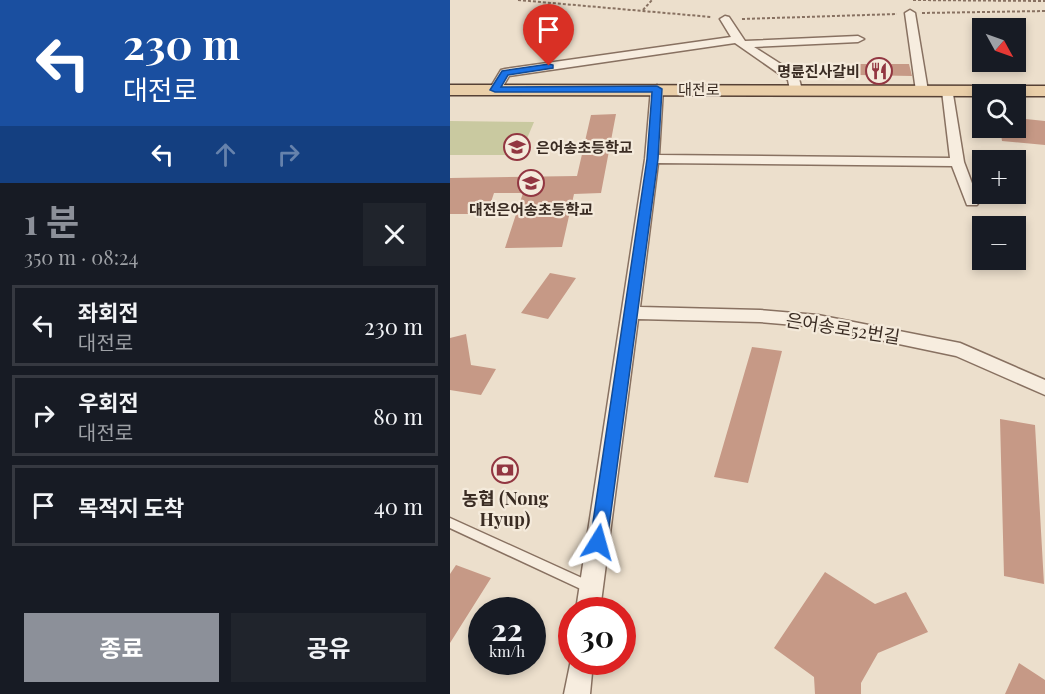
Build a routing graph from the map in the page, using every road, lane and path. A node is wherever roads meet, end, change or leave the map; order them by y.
1 (518, 0) edge
2 (652, 0) edge
3 (908, 0) edge
4 (1045, 1) edge
5 (642, 11) junction
6 (1045, 11) edge
7 (910, 13) junction
8 (725, 19) junction
9 (858, 39) dead end
10 (740, 41) junction
11 (657, 89) junction
12 (450, 90) edge
13 (495, 90) junction
14 (796, 90) junction
15 (922, 91) junction
16 (948, 91) junction
17 (1045, 91) edge
18 (652, 159) junction
19 (957, 162) junction
20 (972, 202) dead end
21 (631, 313) junction
22 (1045, 388) edge
23 (450, 523) edge
24 (592, 588) junction
25 (590, 597) edge
26 (579, 675) edge
27 (577, 694) edge

1 - 5 path
2 - 5 path
3 - 4 path
5 - 8 path
6 - 7 path
7 - 8 path
7 - 15 street
8 - 10 street
9 - 10 street
10 - 13 street
10 - 14 street
11 - 13 main road, 대전로
11 - 14 main road, 대전로
11 - 18 street
12 - 13 main road, 대전로
14 - 15 main road, 대전로
15 - 16 main road, 대전로
16 - 17 main road, 대전로
16 - 19 street
18 - 19 street
18 - 21 street
19 - 20 street
21 - 22 street, 은어송로52번길
21 - 24 street
23 - 24 lane
24 - 25 street
26 - 27 street

